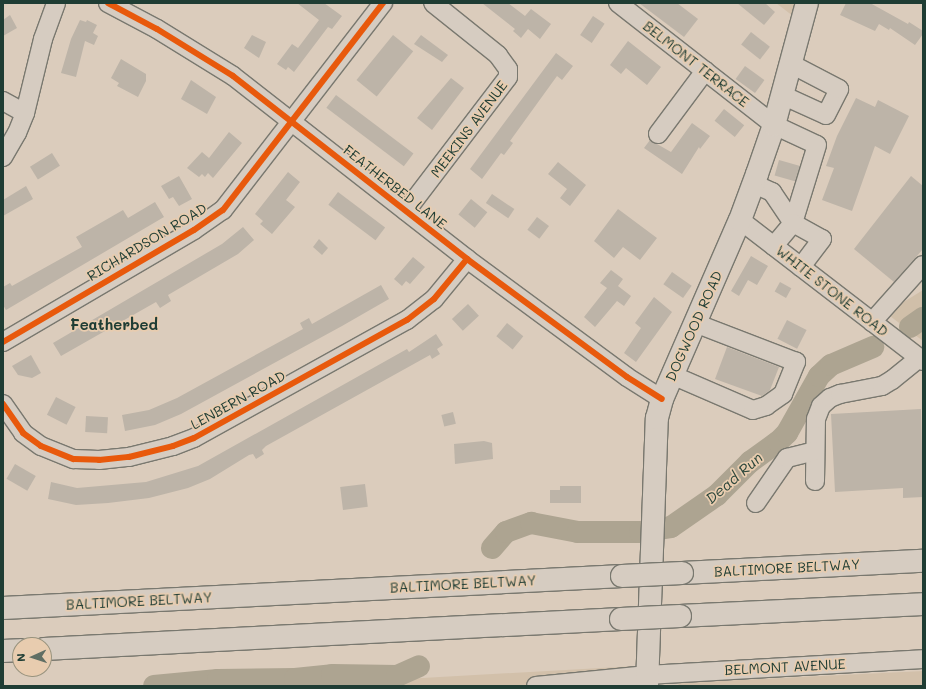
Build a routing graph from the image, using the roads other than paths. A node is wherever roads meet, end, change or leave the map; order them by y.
1 (56, 3) edge
2 (108, 3) edge
3 (383, 3) edge
4 (433, 3) edge
5 (618, 3) edge
6 (807, 3) edge
7 (791, 64) junction
8 (705, 71) junction
9 (782, 95) junction
10 (3, 101) edge
11 (25, 113) junction
12 (293, 122) junction
13 (774, 125) junction
14 (658, 134) dead end
15 (3, 157) edge
16 (754, 184) junction
17 (406, 211) junction
18 (740, 220) junction
19 (793, 223) junction
20 (774, 246) junction
21 (467, 259) junction
22 (923, 265) edge
23 (801, 267) junction
24 (872, 322) junction
25 (695, 323) junction
26 (3, 342) edge
27 (921, 359) edge
28 (672, 375) junction
29 (662, 398) junction
30 (3, 404) edge
31 (815, 451) junction
32 (814, 481) dead end
33 (756, 503) dead end
34 (923, 560) edge
35 (923, 604) edge
36 (3, 608) edge
37 (52, 649) edge
38 (923, 659) edge
39 (647, 680) edge
40 (536, 686) edge

1 - 11 street
2 - 12 street, FEATHERBED LANE
3 - 12 street, RICHARDSON ROAD
4 - 17 street, MEEKINS AVENUE
5 - 8 street, BELMONT TERRACE
6 - 7 main road, DOGWOOD ROAD
7 - 9 main road, DOGWOOD ROAD
7 - 9 street
8 - 13 street, BELMONT TERRACE
8 - 14 street
9 - 13 main road, DOGWOOD ROAD
10 - 11 street
11 - 15 street
12 - 17 street, FEATHERBED LANE
12 - 26 street, RICHARDSON ROAD
13 - 16 main road, DOGWOOD ROAD
13 - 19 street, BELMONT TERRACE
16 - 18 main road, DOGWOOD ROAD
16 - 19 street
17 - 21 street, FEATHERBED LANE
18 - 20 street, WHITE STONE ROAD
18 - 25 main road, DOGWOOD ROAD
19 - 20 street
19 - 23 street
20 - 23 street, WHITE STONE ROAD
21 - 29 street, FEATHERBED LANE
21 - 30 street, LENBERN ROAD
22 - 24 street
23 - 24 street, WHITE STONE ROAD
24 - 27 street, WHITE STONE ROAD
25 - 28 main road, DOGWOOD ROAD
25 - 28 street
27 - 31 street
28 - 29 main road, DOGWOOD ROAD
29 - 39 main road, DOGWOOD ROAD
31 - 32 street
31 - 33 street
34 - 36 main road, BALTIMORE BELTWAY, bridge
35 - 37 main road, bridge
38 - 39 street, BELMONT AVENUE
39 - 40 street, BELMONT AVENUE

